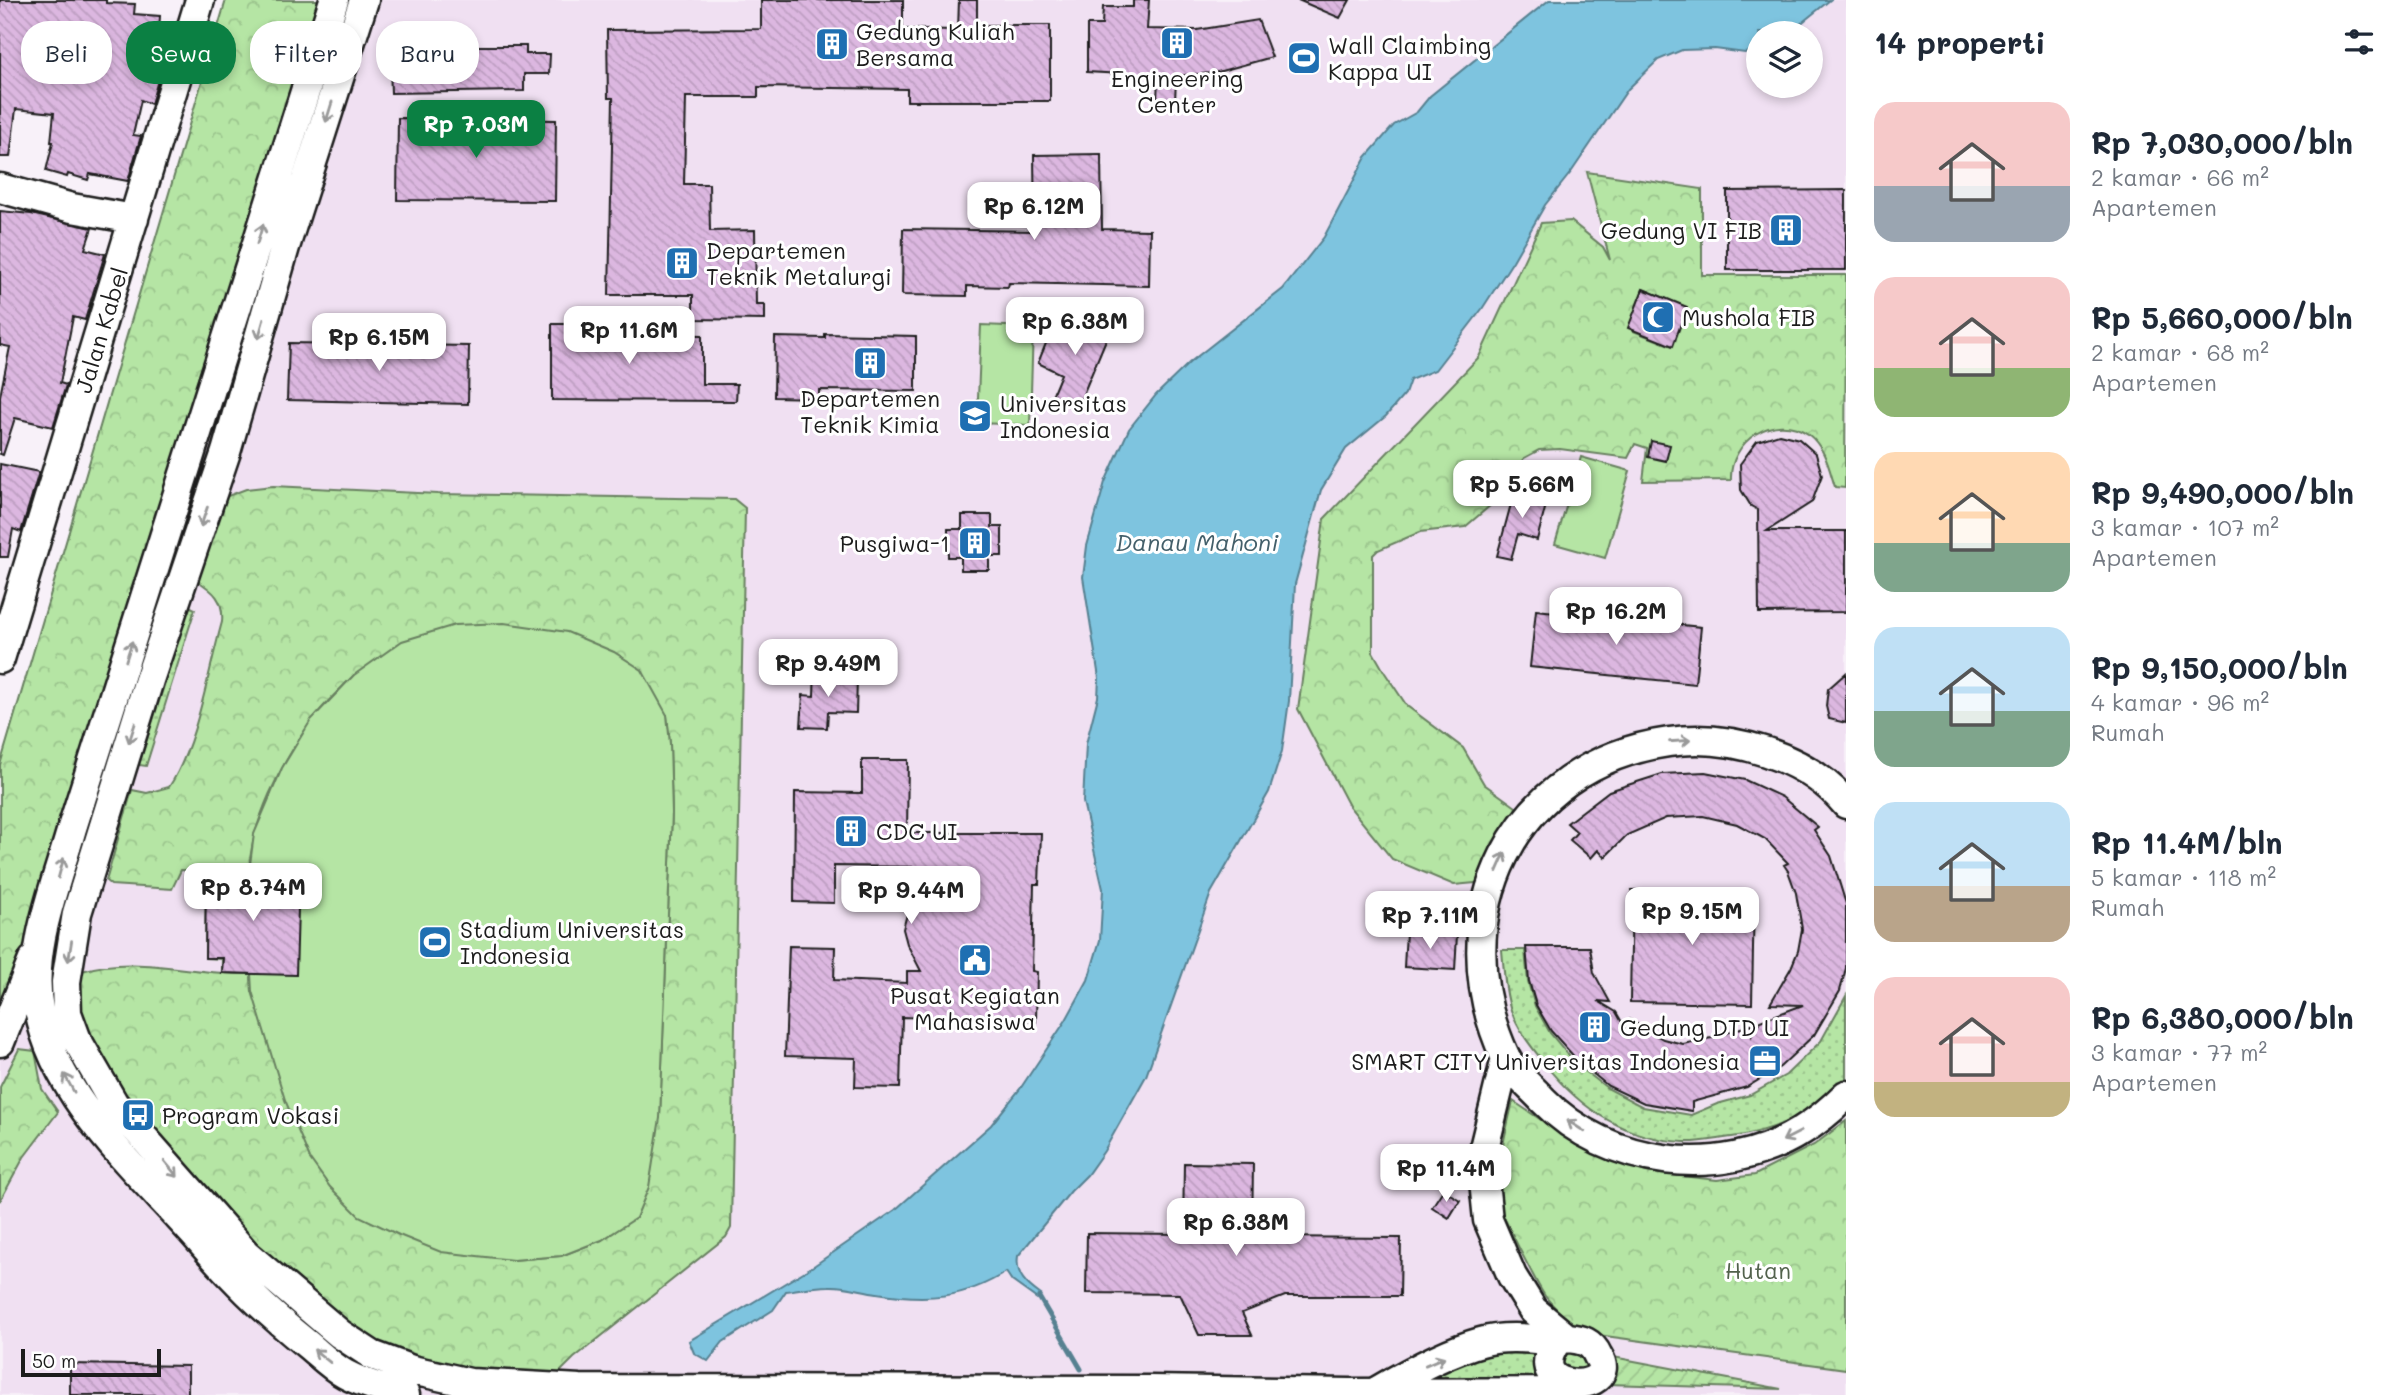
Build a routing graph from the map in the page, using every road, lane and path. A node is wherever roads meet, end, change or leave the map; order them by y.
1 (200, 0) edge
2 (334, 0) edge
3 (364, 0) edge
4 (0, 188) edge
5 (134, 219) junction
6 (196, 440) junction
7 (226, 452) junction
8 (0, 659) edge
9 (1844, 798) edge
10 (40, 942) junction
11 (46, 1037) junction
12 (0, 1042) edge
13 (0, 1051) edge
14 (1506, 1058) junction
15 (1846, 1095) edge
16 (114, 1104) junction
17 (128, 1163) junction
18 (1562, 1339) junction
19 (764, 1392) edge
20 (1374, 1392) junction
21 (1112, 1393) edge
22 (1220, 1393) edge
23 (1580, 1394) edge
24 (405, 1395) edge

1 - 5 street, Jalan Kabel
6 -> 2 street
3 -> 7 street
4 - 5 street
5 - 8 street, Jalan Kabel
6 - 7 street
10 -> 6 street
7 -> 16 street
14 -> 9 street
10 - 11 street
10 - 12 street
11 - 13 street
17 -> 11 street
15 -> 14 street
14 - 18 street
16 - 17 street
16 -> 19 street
24 -> 17 street
20 -> 18 street
18 - 23 street
18 - 23 street
19 - 21 street
20 - 22 street
20 - 23 street
21 - 22 street

